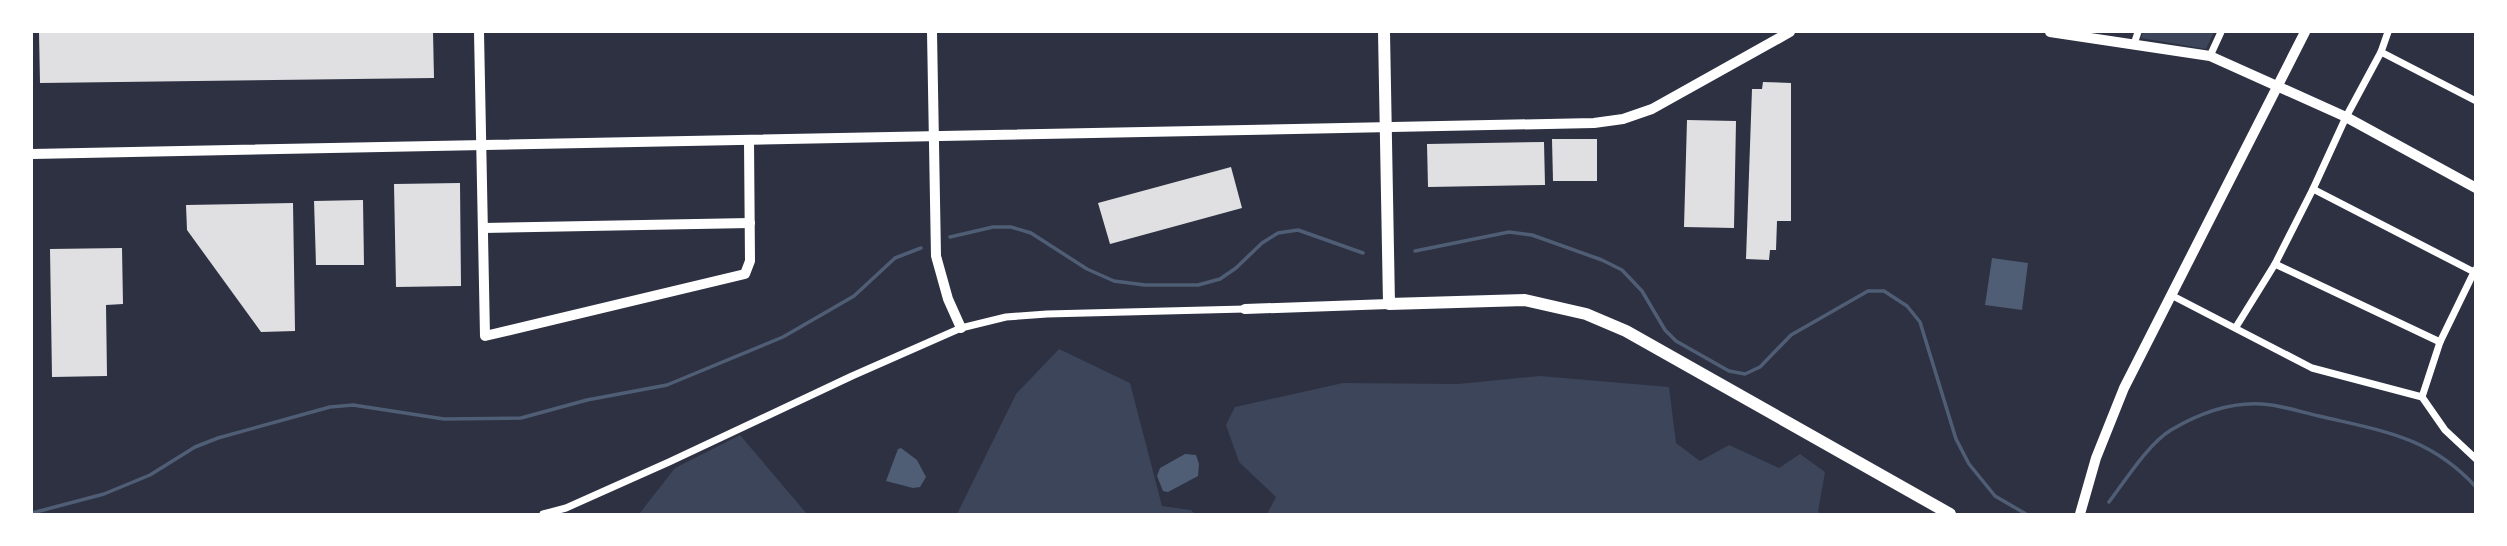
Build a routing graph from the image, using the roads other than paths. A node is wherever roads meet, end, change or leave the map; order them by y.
1 (479, 32) edge
2 (932, 32) edge
3 (1384, 32) edge
4 (1790, 32) edge
5 (2050, 32) edge
6 (2138, 32) edge
7 (2221, 32) edge
8 (2305, 32) edge
9 (2389, 32) edge
10 (2066, 33) edge
11 (2134, 44) junction
12 (2381, 52) junction
13 (2210, 56) junction
14 (2277, 85) junction
15 (2476, 101) edge
16 (2346, 117) junction
17 (1386, 128) junction
18 (934, 136) junction
19 (749, 141) junction
20 (481, 146) junction
21 (32, 154) edge
22 (2476, 188) edge
23 (2313, 189) junction
24 (750, 223) junction
25 (483, 228) junction
26 (2275, 264) junction
27 (2474, 271) edge
28 (2171, 295) junction
29 (1389, 304) junction
30 (1245, 309) joint
31 (2236, 327) junction
32 (961, 328) junction
33 (2440, 342) junction
34 (2422, 397) junction
35 (2476, 459) edge
36 (543, 514) edge
37 (1950, 514) edge
38 (2080, 514) edge

1 - 20 street
2 - 18 street
3 - 17 main road
4 - 17 street
5 - 10 street
6 - 11 street
7 - 13 street
8 - 14 street
9 - 12 street
10 - 11 street
11 - 13 street
12 - 15 street
12 - 16 street
13 - 14 street
14 - 16 street
14 - 28 street
16 - 22 street
16 - 23 street
17 - 18 street
17 - 29 main road
18 - 19 street
18 - 32 street
19 - 20 street
19 - 24 street
20 - 21 street
20 - 25 street
23 - 26 street
23 - 27 street
24 - 25 street
24 - 25 street
26 - 31 street
26 - 33 street
27 - 33 street
28 - 31 street
28 - 38 street
29 - 30 street
29 - 37 main road
30 - 32 street
31 - 34 street
32 - 36 street
33 - 34 street
34 - 35 street

